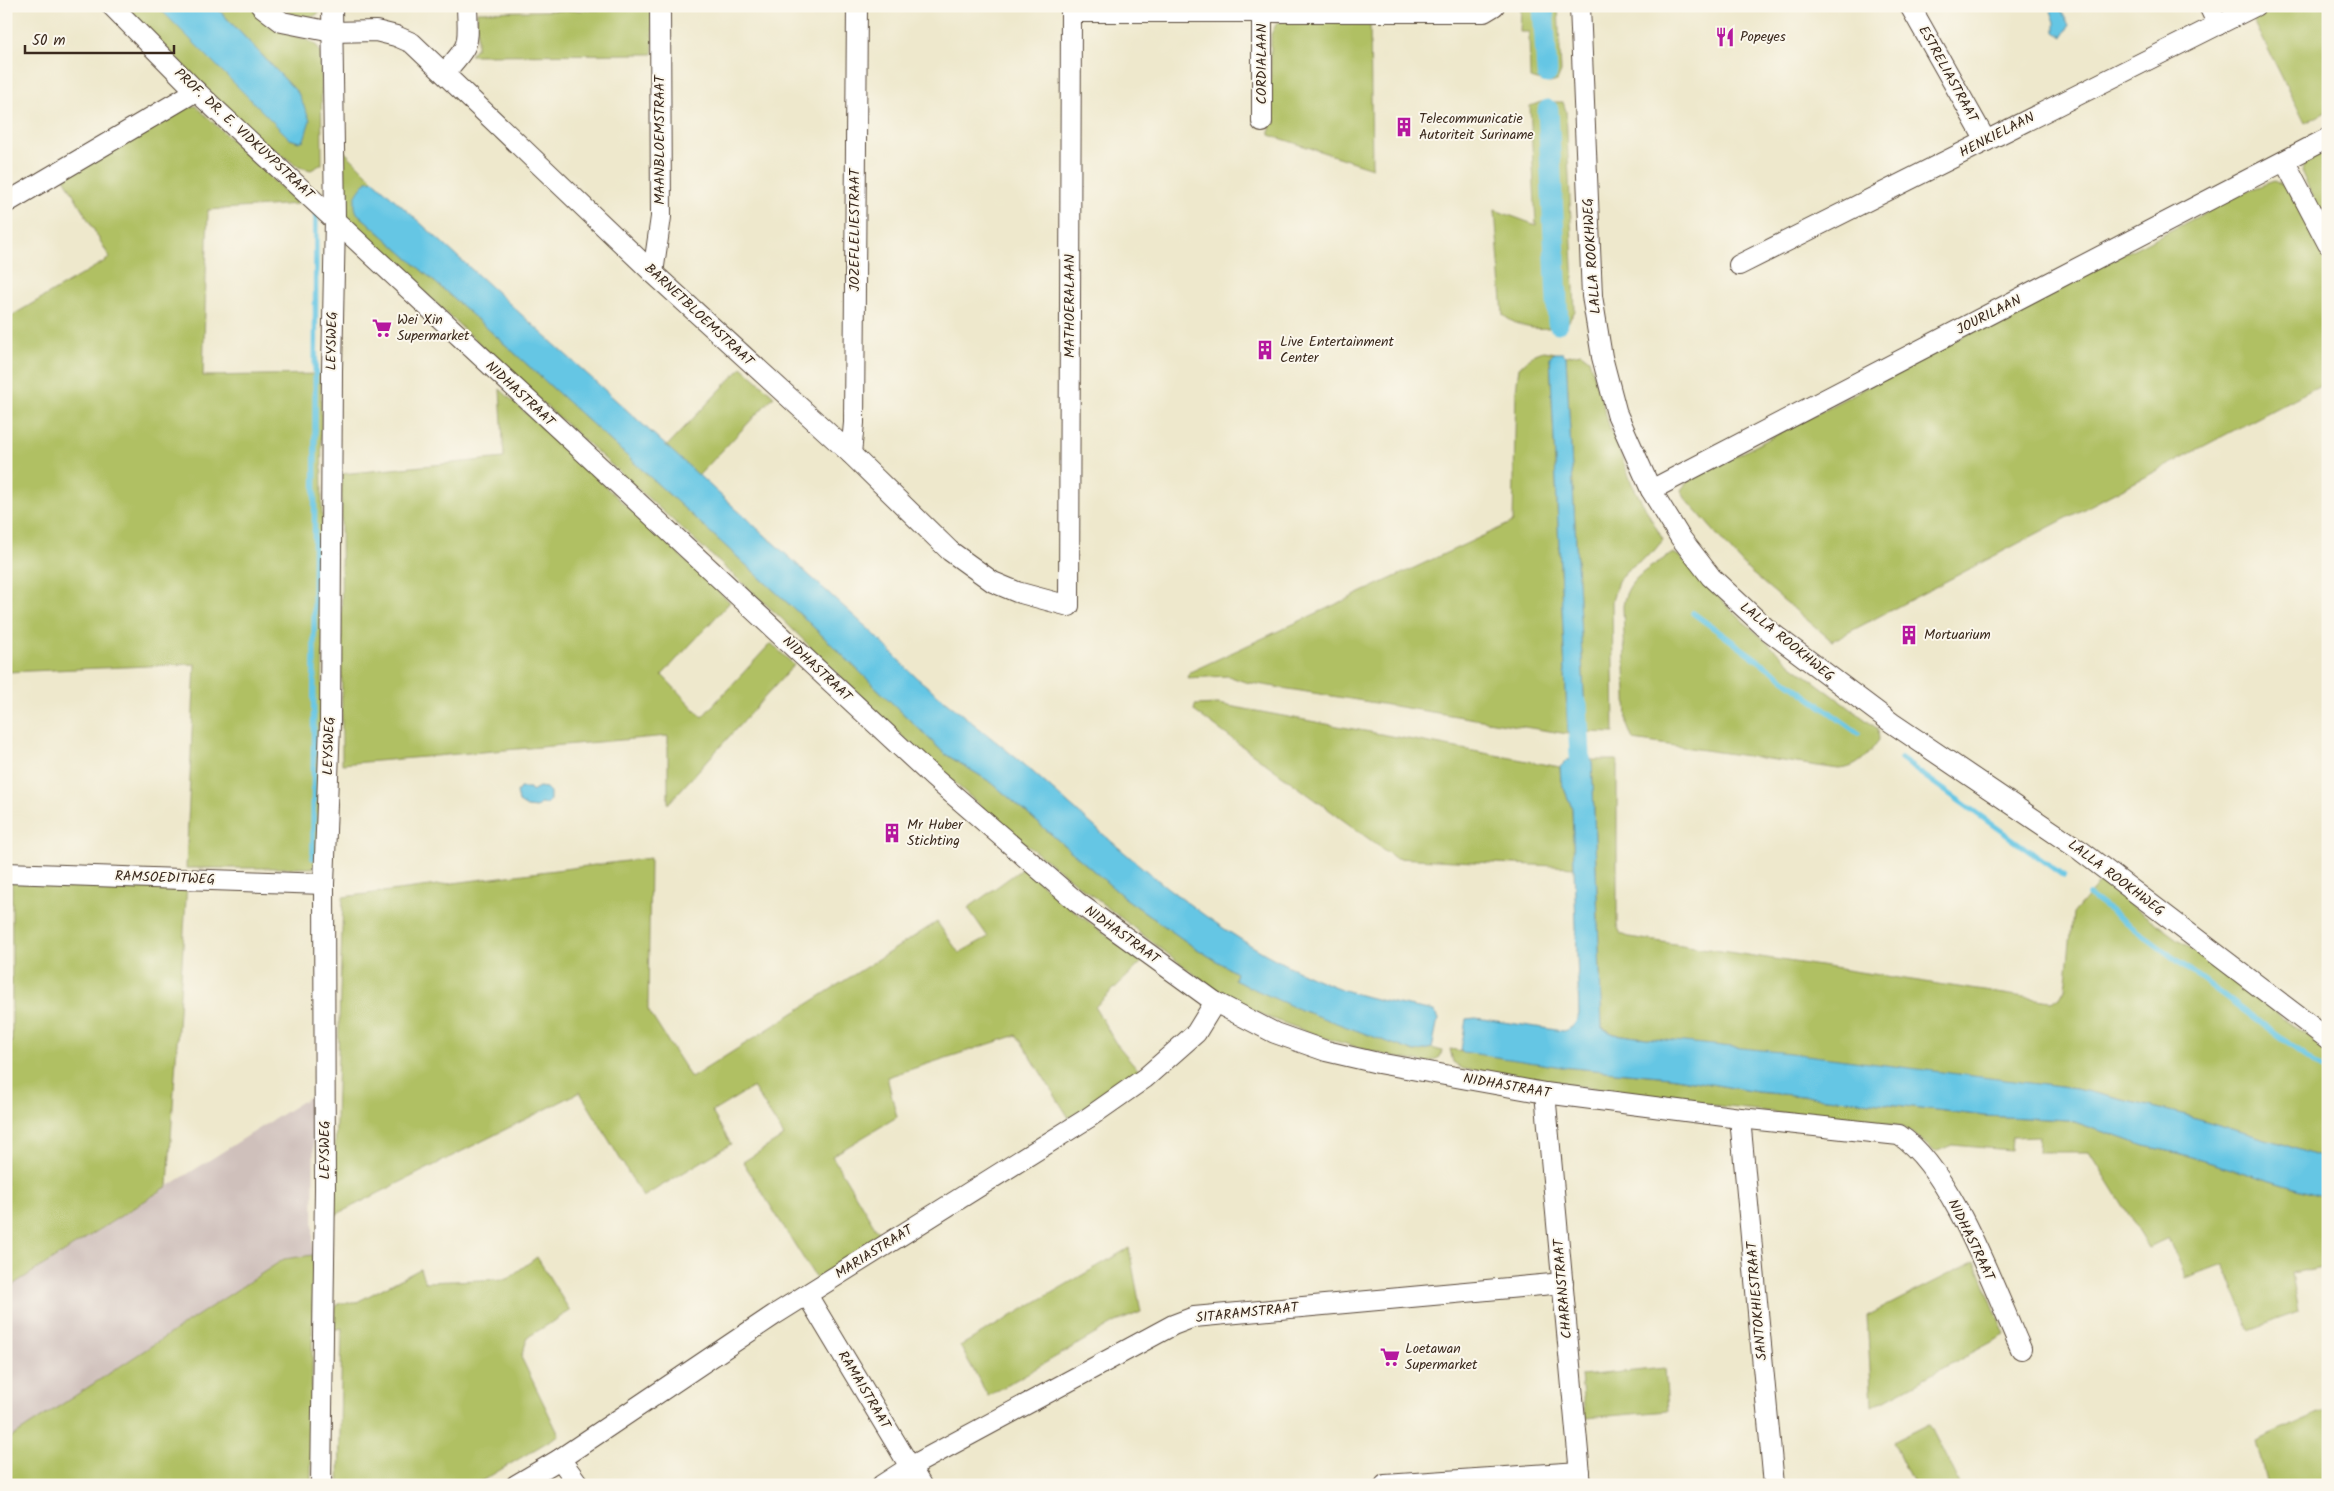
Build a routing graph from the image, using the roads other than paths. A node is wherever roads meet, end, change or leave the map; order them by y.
1 (112, 6) edge
2 (261, 6) edge
3 (332, 6) edge
4 (467, 6) edge
5 (660, 6) edge
6 (856, 6) edge
7 (1494, 6) edge
8 (1580, 6) edge
9 (1910, 6) edge
10 (2209, 6) edge
11 (2255, 6) edge
12 (1071, 9) edge
13 (1262, 10) edge
14 (2218, 25) junction
15 (332, 32) junction
16 (445, 72) junction
17 (196, 91) junction
18 (1262, 122) dead end
19 (2328, 138) edge
20 (1986, 141) junction
21 (2285, 162) junction
22 (6, 203) edge
23 (335, 219) junction
24 (2328, 244) edge
25 (1739, 265) dead end
26 (653, 272) junction
27 (851, 454) junction
28 (1651, 490) junction
29 (1069, 606) joint
30 (6, 873) edge
31 (324, 884) junction
32 (1215, 1002) junction
33 (2328, 1039) edge
34 (1545, 1093) junction
35 (1740, 1118) junction
36 (1563, 1283) junction
37 (807, 1295) junction
38 (2021, 1349) dead end
39 (560, 1458) junction
40 (910, 1467) junction
41 (1581, 1478) edge
42 (1389, 1484) edge
43 (321, 1485) edge
44 (516, 1485) edge
45 (579, 1485) edge
46 (882, 1485) edge
47 (921, 1485) edge
48 (1385, 1485) edge
49 (1774, 1485) edge

1 - 17 street, PROF. DR. E. VIDKUYPSTRAAT
2 - 15 street, BARNETBLOEMSTRAAT
3 - 15 street, LEYSWEG
4 - 16 street
5 - 26 street, MAANBLOEMSTRAAT
6 - 27 street, JOZEFLELIESTRAAT
7 - 13 street
8 - 28 street, LALLA ROOKHWEG
9 - 20 street, ESTRELIASTRAAT
10 - 14 street
11 - 14 street, HENKIELAAN
12 - 13 street
12 - 29 street, MATHOERALAAN
13 - 18 street, CORDIALAAN
14 - 20 street, HENKIELAAN
15 - 16 street, BARNETBLOEMSTRAAT
15 - 23 street, LEYSWEG
16 - 26 street, BARNETBLOEMSTRAAT
17 - 22 street
17 - 23 street, PROF. DR. E. VIDKUYPSTRAAT
19 - 21 street, JOURILAAN
20 - 25 street, HENKIELAAN
21 - 24 street
21 - 28 street, JOURILAAN
23 - 31 street, LEYSWEG
23 - 32 street, NIDHASTRAAT
26 - 27 street, BARNETBLOEMSTRAAT
27 - 29 street, BARNETBLOEMSTRAAT
28 - 33 street, LALLA ROOKHWEG
30 - 31 street, RAMSOEDITWEG
31 - 43 street, LEYSWEG
32 - 34 street, NIDHASTRAAT
32 - 37 street, MARIASTRAAT
34 - 35 street, NIDHASTRAAT
34 - 36 street, CHARANSTRAAT
35 - 38 street, NIDHASTRAAT
35 - 49 street, SANTOKHIESTRAAT
36 - 40 street, SITARAMSTRAAT
36 - 41 street, CHARANSTRAAT
37 - 39 street, MARIASTRAAT
37 - 40 street, RAMAISTRAAT
39 - 44 street, MARIASTRAAT
39 - 45 street
40 - 46 street, SITARAMSTRAAT
40 - 47 street, RAMAISTRAAT
41 - 42 street
42 - 48 street

